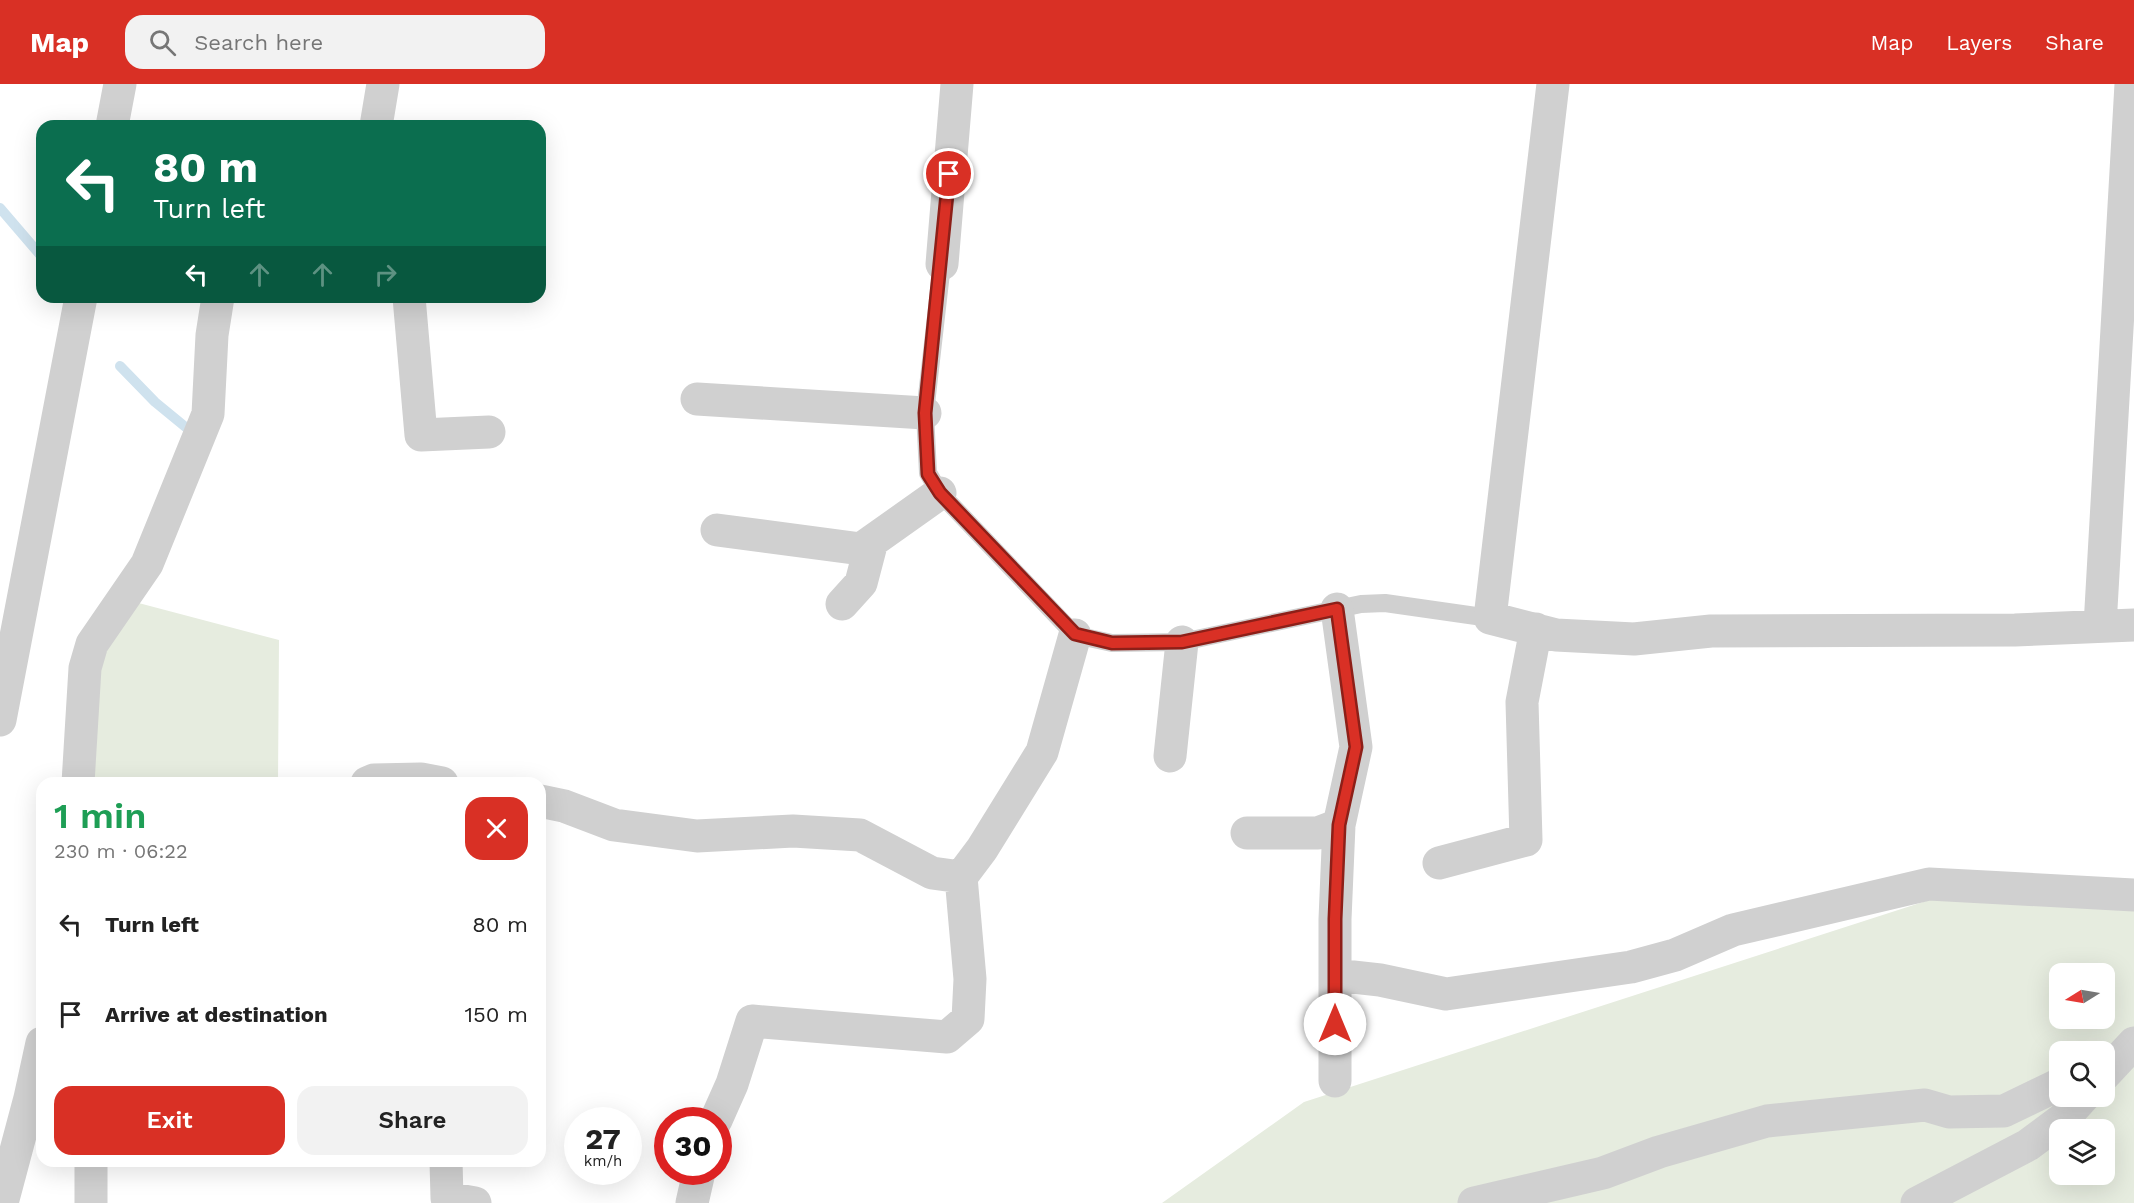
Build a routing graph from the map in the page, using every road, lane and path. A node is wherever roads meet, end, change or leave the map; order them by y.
1 (120, 84) edge
2 (383, 84) edge
3 (957, 84) edge
4 (1553, 84) edge
5 (2131, 84) edge
6 (113, 120) edge
7 (377, 120) edge
8 (942, 264) joint
9 (80, 303) edge
10 (217, 303) edge
11 (410, 303) edge
12 (697, 399) dead end
13 (925, 413) junction
14 (489, 432) dead end
15 (940, 493) junction
16 (717, 530) dead end
17 (872, 541) junction
18 (842, 604) dead end
19 (1337, 609) junction
20 (1491, 618) junction
21 (2134, 625) edge
22 (2100, 626) junction
23 (1536, 629) junction
24 (1075, 634) junction
25 (1182, 642) junction
26 (0, 720) edge
27 (1170, 756) dead end
28 (78, 777) edge
29 (546, 802) edge
30 (1339, 825) junction
31 (1247, 833) dead end
32 (1439, 863) dead end
33 (961, 877) junction
34 (2134, 895) edge
35 (1335, 975) junction
36 (36, 1070) edge
37 (1335, 1081) dead end
38 (2049, 1089) edge
39 (722, 1107) edge
40 (2074, 1107) edge
41 (91, 1167) edge
42 (446, 1167) edge
43 (696, 1185) edge
44 (2, 1203) edge
45 (91, 1203) edge
46 (475, 1203) edge
47 (692, 1203) edge
48 (1474, 1203) edge
49 (1917, 1203) edge

1 - 6 street
2 - 7 street
3 - 8 street
4 - 20 street
5 - 22 street
8 - 13 lane
9 - 26 street
10 - 28 street
11 - 14 street
12 - 13 street
13 - 15 lane
15 - 17 street
15 - 24 lane
16 - 17 street
17 - 18 street
19 - 20 lane
19 - 25 lane
19 - 30 street
20 - 23 street
21 - 22 street
22 - 23 street
23 - 32 street
24 - 25 lane
24 - 33 street
25 - 27 street
29 - 33 street
30 - 31 street
30 - 35 street
33 - 39 street
34 - 35 street
35 - 37 street
36 - 44 street
38 - 48 street
40 - 49 street
41 - 45 street
42 - 46 street
43 - 47 street

